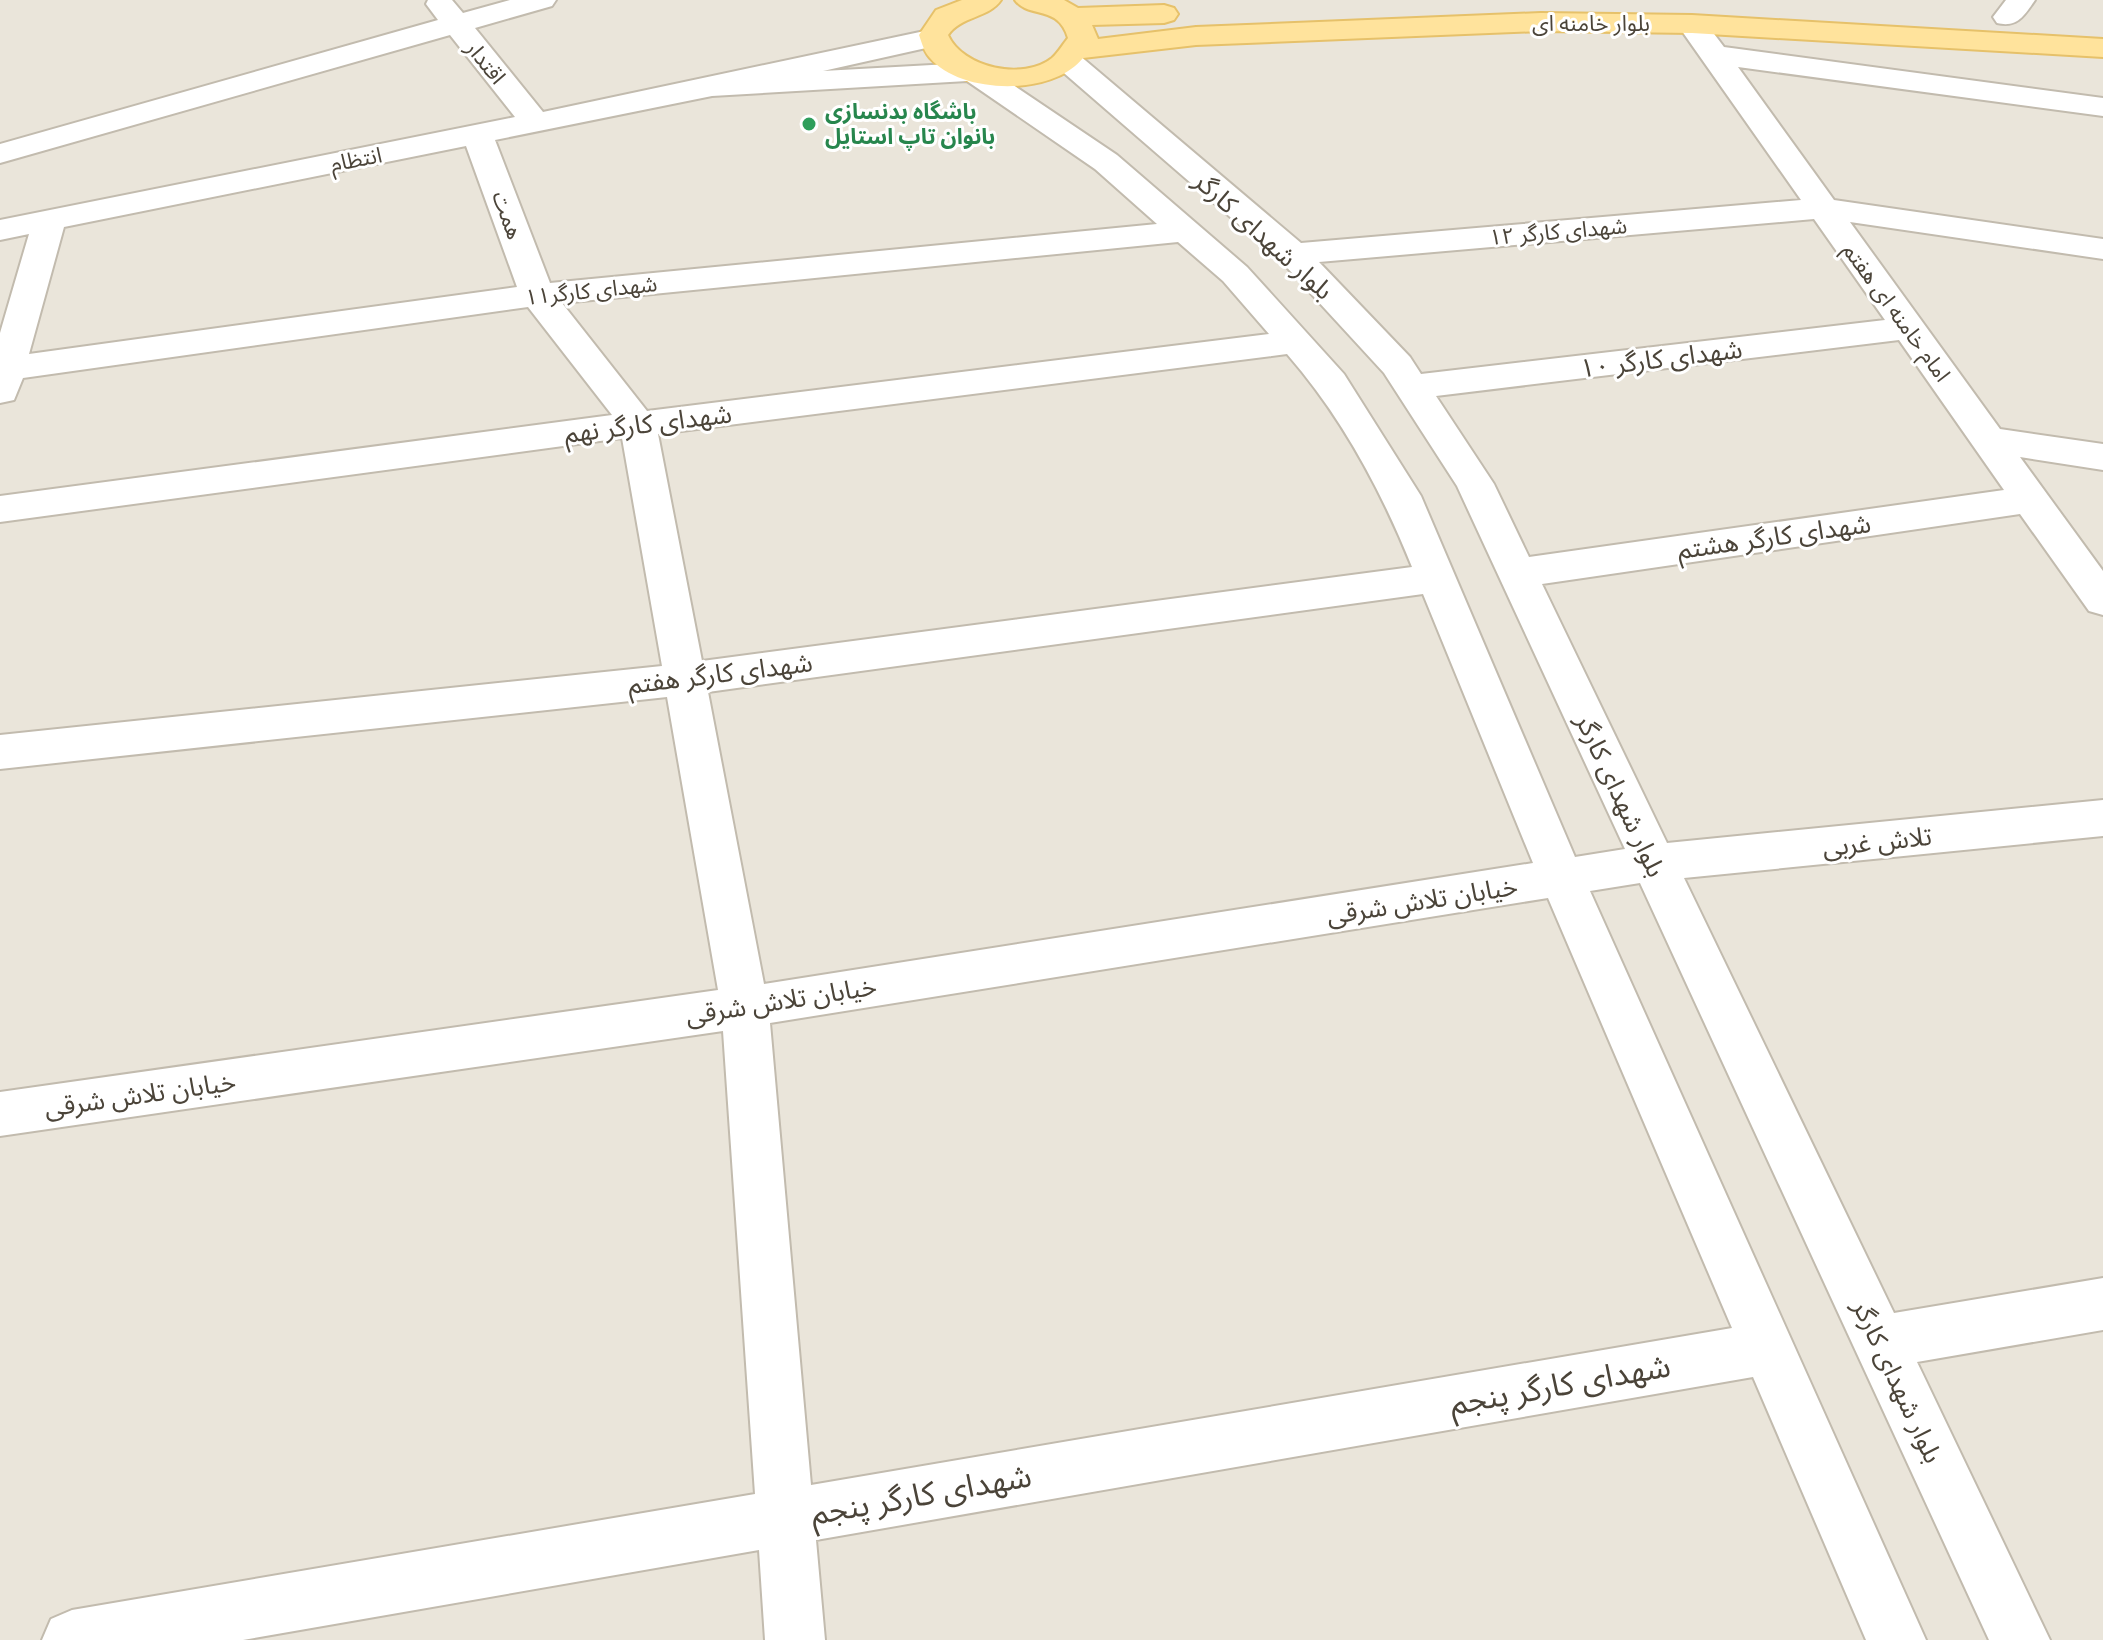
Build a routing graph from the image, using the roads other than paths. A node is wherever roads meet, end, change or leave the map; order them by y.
1 (437, 0) edge
2 (542, 0) edge
3 (987, 0) edge
4 (1032, 0) edge
5 (1471, 0) edge
6 (2014, 9) edge
7 (1703, 12) edge
8 (1073, 17) junction
9 (456, 24) junction
10 (931, 24) junction
11 (2103, 24) edge
12 (2103, 48) edge
13 (1714, 55) junction
14 (1074, 56) junction
15 (973, 73) junction
16 (712, 87) junction
17 (2103, 107) edge
18 (536, 123) junction
19 (478, 135) junction
20 (0, 154) edge
21 (1823, 208) junction
22 (49, 221) junction
23 (0, 230) edge
24 (1184, 231) junction
25 (2103, 249) edge
26 (1293, 254) junction
27 (537, 295) junction
28 (1909, 328) junction
29 (1296, 342) junction
30 (3, 377) edge
31 (1412, 387) junction
32 (638, 424) junction
33 (1988, 440) junction
34 (2103, 457) edge
35 (2030, 499) junction
36 (0, 509) edge
37 (1518, 573) junction
38 (1438, 578) junction
39 (2103, 601) edge
40 (687, 679) junction
41 (0, 752) edge
42 (2103, 818) edge
43 (1652, 863) junction
44 (1562, 878) junction
45 (745, 1007) junction
46 (0, 1114) edge
47 (2103, 1304) edge
48 (1880, 1342) junction
49 (1770, 1348) junction
50 (787, 1517) junction
51 (72, 1640) edge
52 (795, 1640) edge
53 (1896, 1640) edge
54 (2020, 1640) edge

1 - 9 street, اقتدار
2 - 9 street
3 - 10 main road
4 - 8 main road
5 - 8 main road
6 - 7 main road, بلوار خامنه ای
6 - 11 main road, بلوار خامنه ای
7 - 12 main road, بلوار خامنه ای
7 - 13 street, امام خامنه ای هفتم
7 - 14 main road, بلوار خامنه ای
8 - 14 main road
9 - 18 street, اقتدار
9 - 20 street
10 - 15 main road
10 - 16 street
13 - 17 street
13 - 21 street, امام خامنه ای هفتم
14 - 15 main road, بلوار خامنه ای
14 - 26 street, بلوار شهدای کارگر
15 - 16 street
15 - 24 street, بلوار شهدای کارگر
16 - 18 street, انتظام
18 - 19 street, انتظام
19 - 22 street, انتظام
19 - 27 street, همت
21 - 25 street, شهدای کارگر ۱۲
21 - 26 street, شهدای کارگر ۱۲
21 - 28 street, امام خامنه ای هفتم
22 - 23 street, انتظام
22 - 30 street
24 - 27 street, شهدای کارگر۱۱
24 - 29 street, بلوار شهدای کارگر
26 - 31 street, بلوار شهدای کارگر
27 - 30 street, شهدای کارگر۱۱
27 - 32 street, همت
28 - 31 street, شهدای کارگر ۱۰
28 - 33 street, امام خامنه ای هفتم
29 - 32 street, شهدای کارگر نهم
29 - 38 street, بلوار شهدای کارگر
31 - 37 street, بلوار شهدای کارگر
32 - 36 street, شهدای کارگر نهم
32 - 40 street
33 - 34 street
33 - 35 street, امام خامنه ای هفتم
35 - 37 street, شهدای کارگر هشتم
35 - 39 street, امام خامنه ای هفتم
37 - 43 street, بلوار شهدای کارگر
38 - 40 street, شهدای کارگر هفتم
38 - 44 street, بلوار شهدای کارگر
40 - 41 street, شهدای کارگر هفتم
40 - 45 street
42 - 43 street, تلاش غربی
43 - 44 street, تلاش غربی
43 - 48 street, بلوار شهدای کارگر
44 - 45 street, خیابان تلاش شرقی
44 - 49 street, بلوار شهدای کارگر
45 - 46 street, خیابان تلاش شرقی
45 - 50 street
47 - 48 street
48 - 54 street, بلوار شهدای کارگر
49 - 50 street, شهدای کارگر پنجم
49 - 53 street, بلوار شهدای کارگر
50 - 51 street, شهدای کارگر پنجم
50 - 52 street

